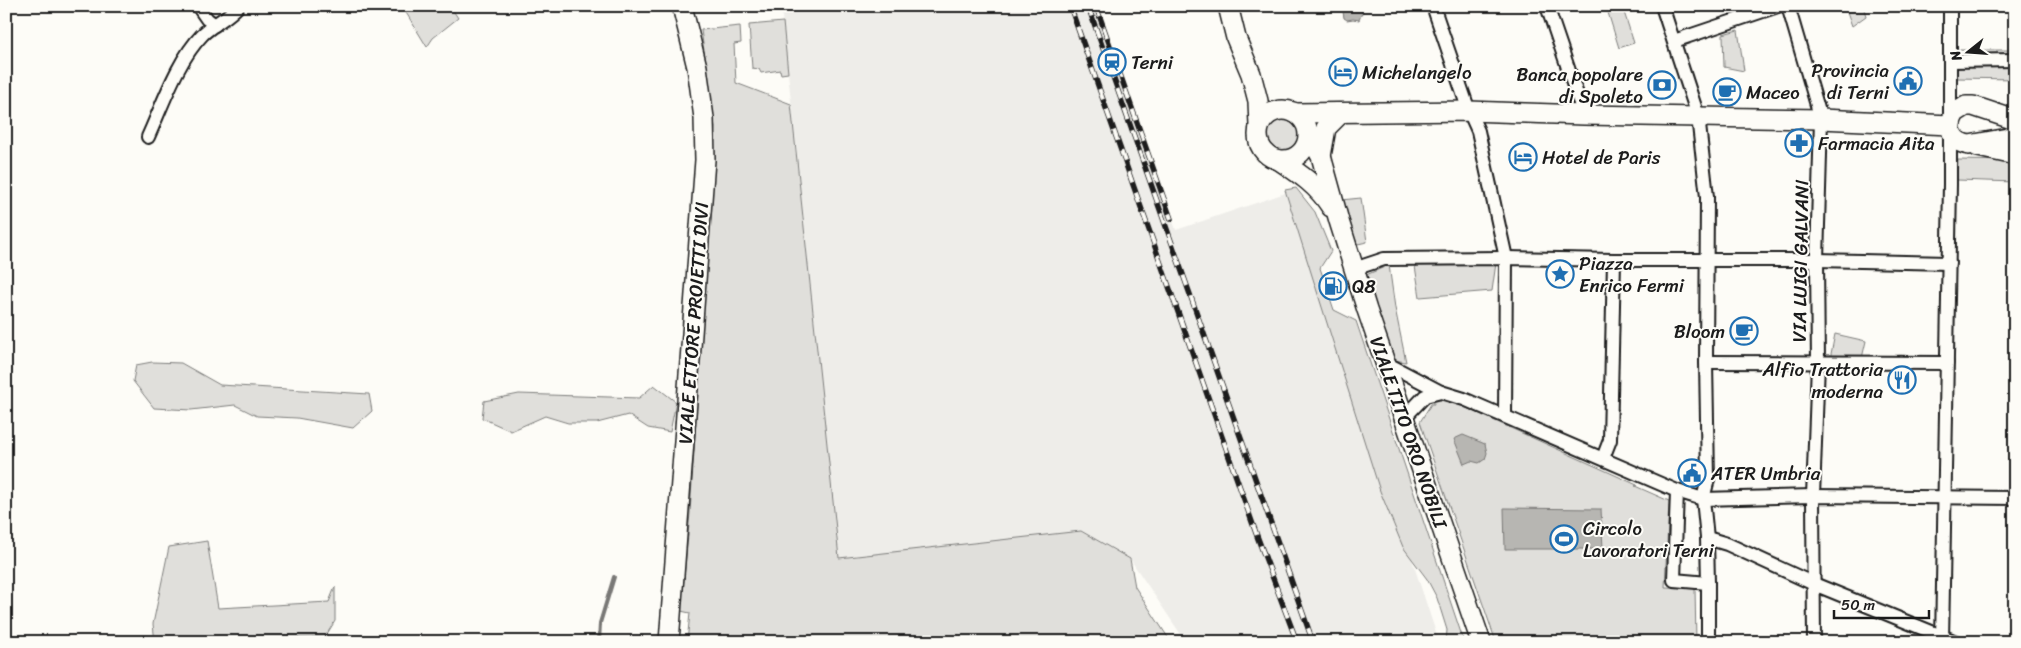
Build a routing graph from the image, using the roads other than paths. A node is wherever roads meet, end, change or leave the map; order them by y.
1 (198, 6) edge
2 (238, 6) edge
3 (682, 6) edge
4 (1228, 6) edge
5 (1433, 6) edge
6 (1547, 6) edge
7 (1662, 6) edge
8 (1778, 6) edge
9 (1788, 6) edge
10 (1950, 6) edge
11 (215, 25) junction
12 (1674, 41) junction
13 (2015, 60) edge
14 (1950, 61) junction
15 (1251, 74) junction
16 (1290, 111) junction
17 (1469, 111) junction
18 (1341, 113) junction
19 (1584, 116) junction
20 (1698, 116) junction
21 (1821, 119) junction
22 (2015, 120) edge
23 (1950, 125) junction
24 (1259, 126) junction
25 (1309, 135) junction
26 (2015, 135) edge
27 (148, 137) dead end
28 (1969, 146) junction
29 (2015, 155) edge
30 (1321, 156) junction
31 (1279, 160) junction
32 (1339, 222) junction
33 (1506, 258) junction
34 (1706, 259) junction
35 (1614, 260) junction
36 (1817, 260) junction
37 (1948, 263) junction
38 (1354, 269) junction
39 (1384, 362) junction
40 (1706, 362) junction
41 (1818, 362) junction
42 (1947, 363) junction
43 (1441, 392) junction
44 (1504, 416) junction
45 (1404, 419) junction
46 (1603, 458) junction
47 (1677, 491) junction
48 (1813, 496) junction
49 (1944, 498) junction
50 (2015, 498) edge
51 (1703, 499) junction
52 (1707, 538) junction
53 (1708, 583) junction
54 (1814, 584) junction
55 (1942, 639) edge
56 (669, 642) edge
57 (1481, 642) edge
58 (1708, 642) edge
59 (1814, 642) edge
60 (1956, 642) edge

1 - 11 street
2 - 11 street
3 - 56 street, VIALE ETTORE PROIETTI DIVI
4 - 15 street
5 - 17 street
6 - 19 street
7 - 12 street
8 - 12 street
9 - 21 street, VIA LUIGI GALVANI
10 - 14 street
11 - 27 street
12 - 20 street
13 - 14 street
14 - 23 street
15 - 16 street
15 - 24 street
16 - 18 street
16 - 24 street
16 - 25 street
17 - 18 street
17 - 19 street
17 - 33 street
18 - 30 street
19 - 20 street
20 - 21 street
20 - 34 street
21 - 23 street
21 - 36 street, VIA LUIGI GALVANI
22 - 23 street
23 - 28 street
23 - 37 street
24 - 31 street
25 - 30 street, VIALE TITO ORO NOBILI
25 - 31 street
26 - 28 street
28 - 29 street
30 - 32 street, VIALE TITO ORO NOBILI
31 - 32 street, VIALE TITO ORO NOBILI
32 - 38 street, VIALE TITO ORO NOBILI
33 - 35 street
33 - 38 street
33 - 44 street
34 - 35 street
34 - 36 street
34 - 40 street
35 - 46 street
36 - 37 street
36 - 41 street, VIA LUIGI GALVANI
37 - 42 street
38 - 39 street, VIALE TITO ORO NOBILI
39 - 43 street
39 - 45 street, VIALE TITO ORO NOBILI
40 - 41 street
40 - 51 street
41 - 42 street
41 - 48 street, VIA LUIGI GALVANI
42 - 49 street
43 - 44 street
43 - 45 street
44 - 46 street
45 - 57 street, VIALE TITO ORO NOBILI
46 - 47 street
47 - 51 street
47 - 53 street
48 - 49 street
48 - 51 street
48 - 54 street, VIA LUIGI GALVANI
49 - 50 street
49 - 55 street
51 - 52 street
52 - 53 street
52 - 54 street
53 - 58 street
54 - 55 street
54 - 59 street, VIA LUIGI GALVANI
55 - 60 street

